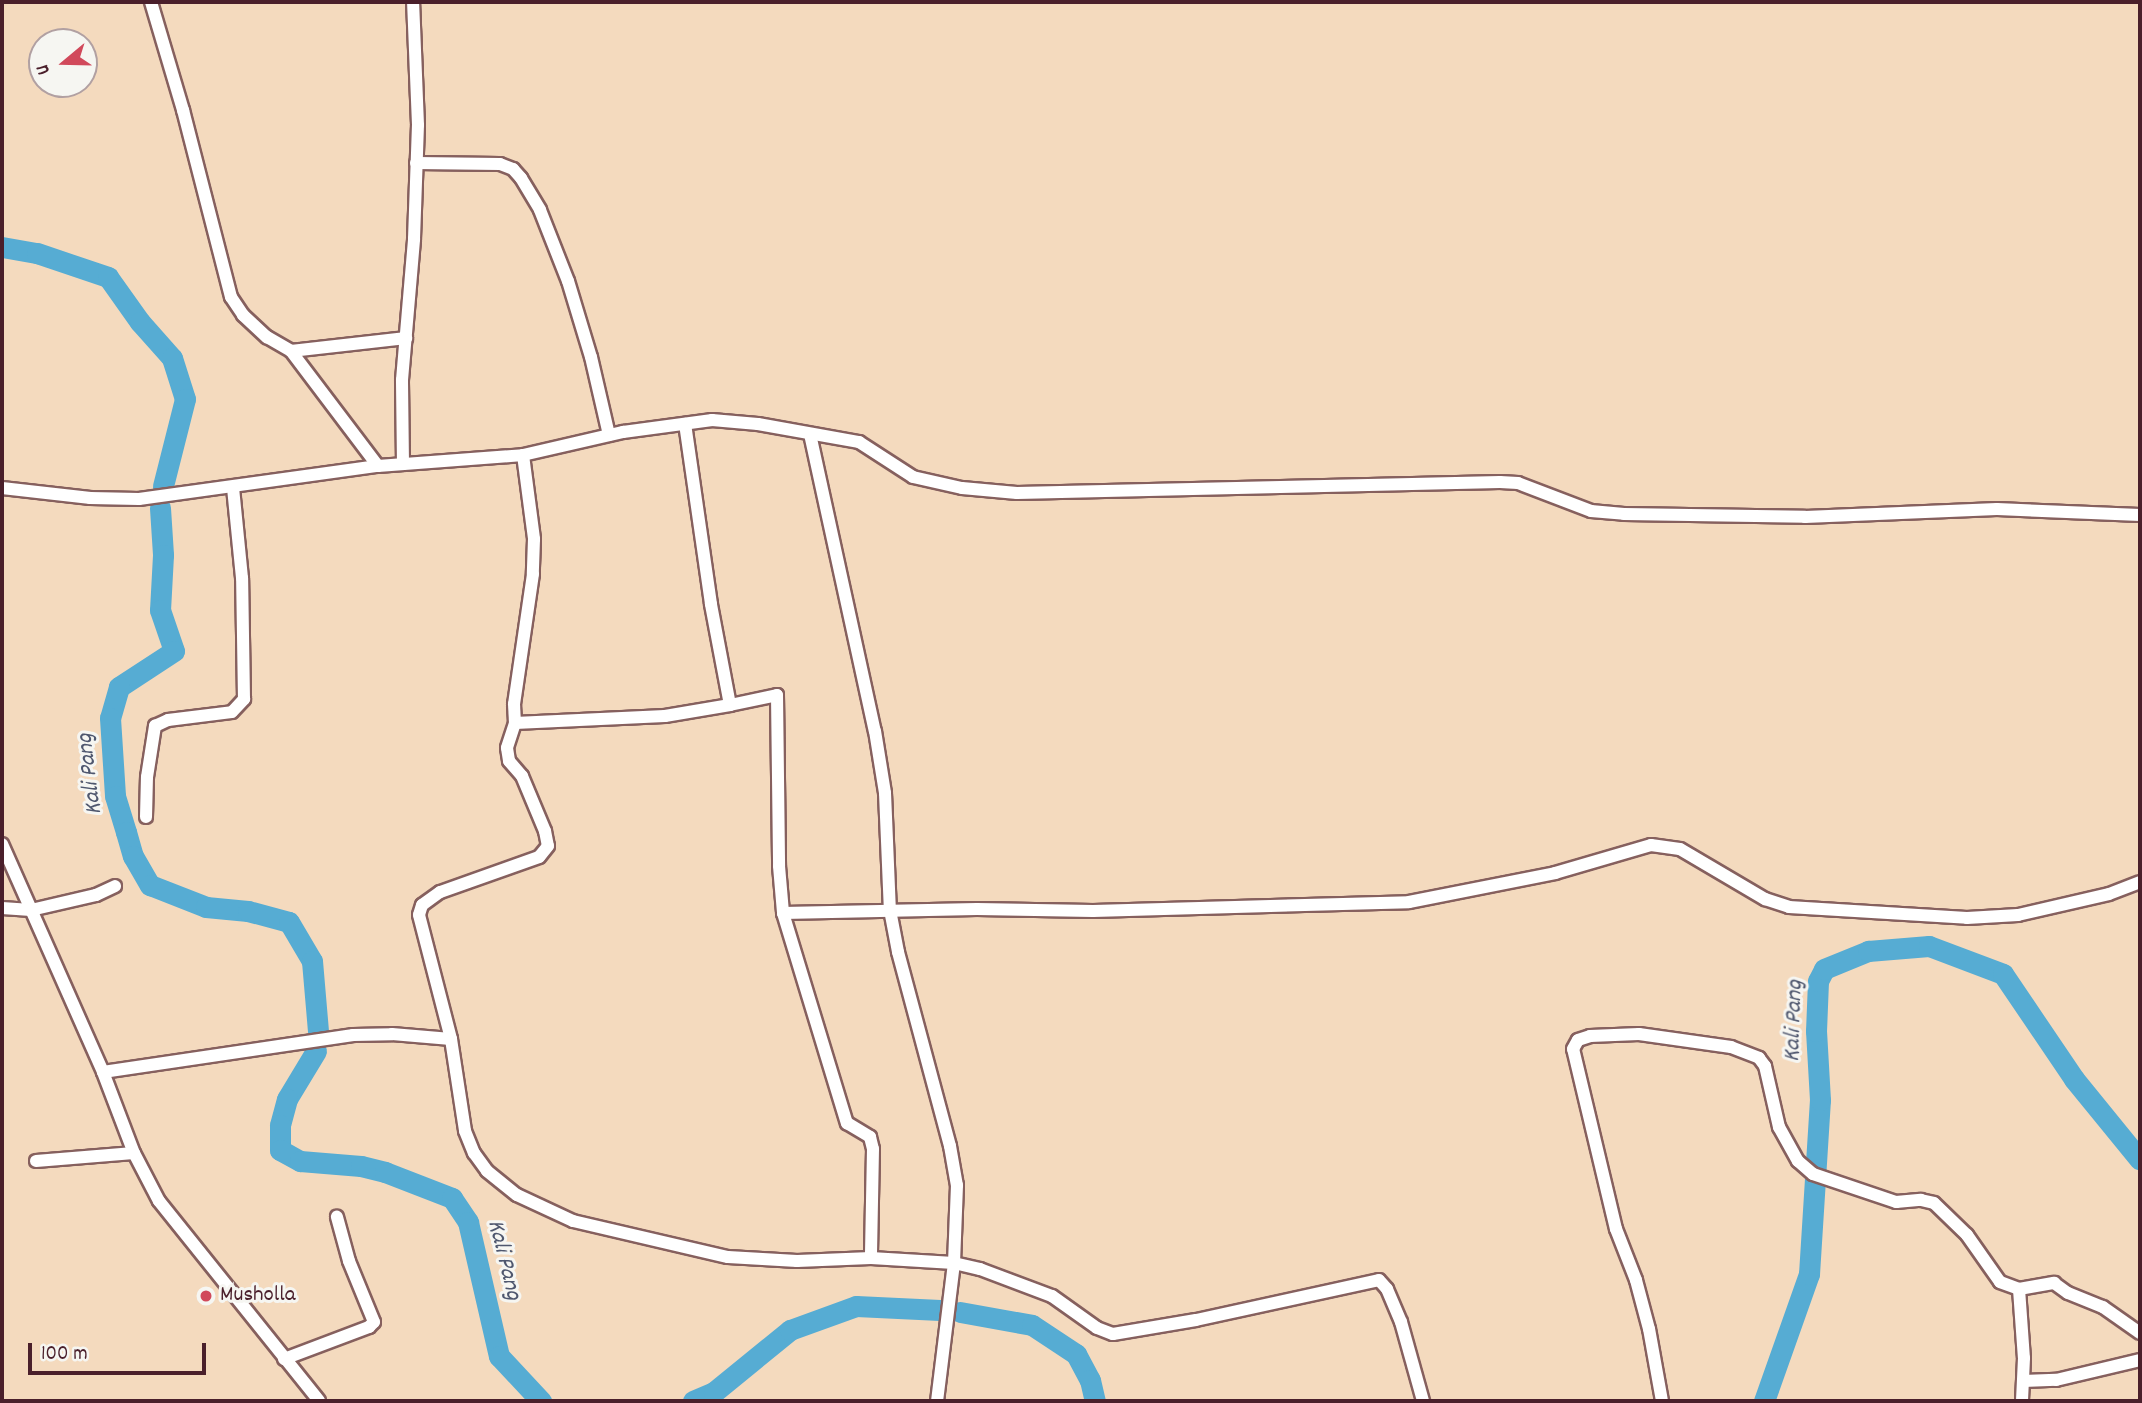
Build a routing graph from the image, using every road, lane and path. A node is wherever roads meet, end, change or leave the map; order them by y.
1 (151, 2) edge
2 (413, 2) edge
3 (416, 163) junction
4 (406, 338) junction
5 (291, 351) junction
6 (685, 425) junction
7 (810, 434) junction
8 (609, 435) junction
9 (523, 455) junction
10 (403, 464) junction
11 (377, 466) junction
12 (2, 488) edge
13 (233, 488) junction
14 (2140, 515) edge
15 (730, 705) junction
16 (515, 723) junction
17 (146, 817) dead end
18 (2, 844) edge
19 (2140, 882) edge
20 (114, 886) dead end
21 (2, 908) edge
22 (890, 909) junction
23 (31, 910) junction
24 (783, 913) junction
25 (451, 1040) junction
26 (103, 1072) junction
27 (134, 1153) junction
28 (36, 1161) dead end
29 (337, 1217) dead end
30 (871, 1258) junction
31 (954, 1263) junction
32 (2019, 1289) junction
33 (2140, 1333) edge
34 (284, 1359) junction
35 (2140, 1360) edge
36 (2023, 1381) junction
37 (319, 1401) edge
38 (937, 1401) edge
39 (1423, 1401) edge
40 (1662, 1401) edge
41 (2022, 1401) edge

1 - 5 street
2 - 3 street
3 - 4 street
3 - 8 street
4 - 5 street
4 - 10 street
5 - 11 street
6 - 7 street
6 - 8 street
6 - 15 street
7 - 14 street
7 - 22 street
8 - 9 street
9 - 10 street
9 - 16 street
10 - 11 street
11 - 13 street
12 - 13 street
13 - 17 street
15 - 16 street
15 - 24 street
16 - 25 street
18 - 23 street
19 - 22 street
20 - 23 street
21 - 23 street
22 - 24 street
22 - 31 street
23 - 26 street
24 - 30 street
25 - 26 street
25 - 30 street
26 - 27 street
27 - 28 street
27 - 34 street
29 - 34 street
30 - 31 street
31 - 38 street
31 - 39 street
32 - 33 street
32 - 36 street
32 - 40 street
34 - 37 street
35 - 36 street
36 - 41 street

